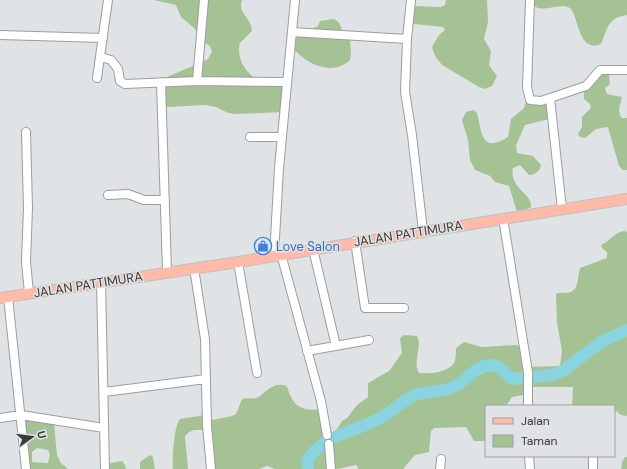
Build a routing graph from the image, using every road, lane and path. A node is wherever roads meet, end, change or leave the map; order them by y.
1 (108, 0) edge
2 (204, 0) edge
3 (295, 0) edge
4 (411, 0) edge
5 (530, 0) edge
6 (292, 32) junction
7 (0, 35) edge
8 (103, 38) junction
9 (407, 39) junction
10 (100, 57) junction
11 (627, 70) edge
12 (97, 78) dead end
13 (197, 81) junction
14 (161, 82) junction
15 (287, 82) junction
16 (550, 98) junction
17 (26, 132) dead end
18 (282, 137) junction
19 (250, 138) dead end
20 (108, 195) dead end
21 (627, 199) edge
22 (165, 200) junction
23 (562, 209) junction
24 (503, 218) junction
25 (423, 231) junction
26 (355, 241) junction
27 (313, 249) junction
28 (278, 255) junction
29 (238, 262) junction
30 (194, 268) junction
31 (167, 271) junction
32 (101, 282) junction
33 (29, 293) junction
34 (4, 297) edge
35 (404, 308) dead end
36 (369, 340) dead end
37 (336, 346) junction
38 (307, 351) junction
39 (256, 373) dead end
40 (206, 379) junction
41 (104, 392) junction
42 (528, 405) edge
43 (21, 415) junction
44 (0, 418) edge
45 (104, 428) junction
46 (327, 435) dead end
47 (329, 444) dead end
48 (529, 457) edge
49 (593, 457) edge
50 (440, 459) dead end
51 (26, 469) edge
52 (105, 469) edge
53 (211, 469) edge
54 (331, 469) edge
55 (440, 469) edge
56 (530, 469) edge
57 (593, 469) edge

1 - 8 street
2 - 13 street
3 - 6 street
4 - 9 street
5 - 16 street
6 - 9 street
6 - 15 street
7 - 8 street
8 - 10 street
9 - 25 street
10 - 12 street
10 - 14 street
11 - 16 street
13 - 14 street
13 - 15 street
14 - 22 street
15 - 18 street
16 - 23 street
17 - 33 street
18 - 19 street
18 - 28 street
20 - 22 street
21 - 23 main road, JALAN PATTIMURA
22 - 31 street
23 - 24 main road, JALAN PATTIMURA
24 - 25 main road, JALAN PATTIMURA
24 - 42 street
25 - 26 main road, JALAN PATTIMURA
26 - 27 main road, JALAN PATTIMURA
26 - 35 street
27 - 28 main road, JALAN PATTIMURA
27 - 37 street
28 - 29 main road, JALAN PATTIMURA
28 - 38 street
29 - 30 main road, JALAN PATTIMURA
29 - 39 street
30 - 31 main road, JALAN PATTIMURA
30 - 40 street
31 - 32 main road, JALAN PATTIMURA
32 - 33 main road, JALAN PATTIMURA
32 - 41 street
33 - 34 main road, JALAN PATTIMURA
34 - 43 street
36 - 37 street
37 - 38 street
38 - 46 street
40 - 41 street
40 - 53 street
41 - 45 street
43 - 44 street
43 - 45 street
43 - 51 street
45 - 52 street
47 - 54 street
48 - 56 street
49 - 57 street
50 - 55 street

